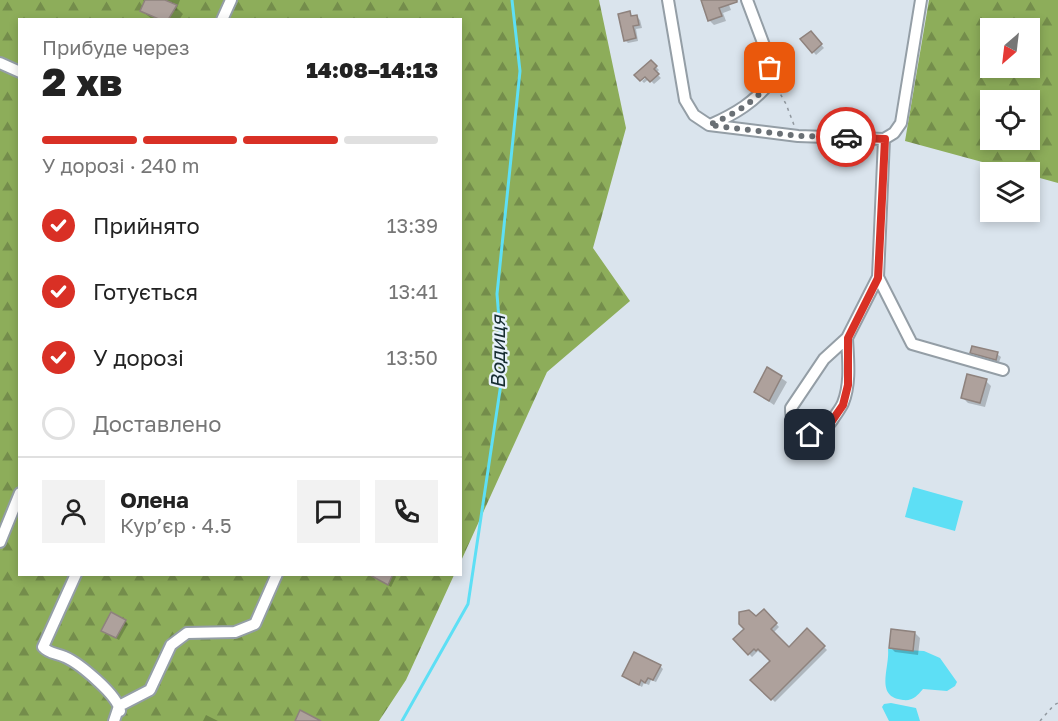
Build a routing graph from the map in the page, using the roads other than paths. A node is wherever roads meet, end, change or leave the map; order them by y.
1 (231, 0) edge
2 (668, 0) edge
3 (747, 0) edge
4 (921, 0) edge
5 (223, 18) edge
6 (0, 63) edge
7 (18, 71) edge
8 (709, 125) junction
9 (885, 139) junction
10 (878, 278) junction
11 (848, 338) junction
12 (1003, 370) dead end
13 (18, 498) edge
14 (0, 542) edge
15 (75, 576) edge
16 (276, 576) edge
17 (119, 706) junction
18 (114, 721) edge
19 (120, 721) edge

1 - 5 street
2 - 8 street
3 - 8 street
4 - 9 street
6 - 7 street
8 - 9 street
9 - 10 street
10 - 11 street
10 - 12 street
11 - 11 street
13 - 14 street
15 - 17 street
16 - 17 street
17 - 18 street
17 - 19 street

